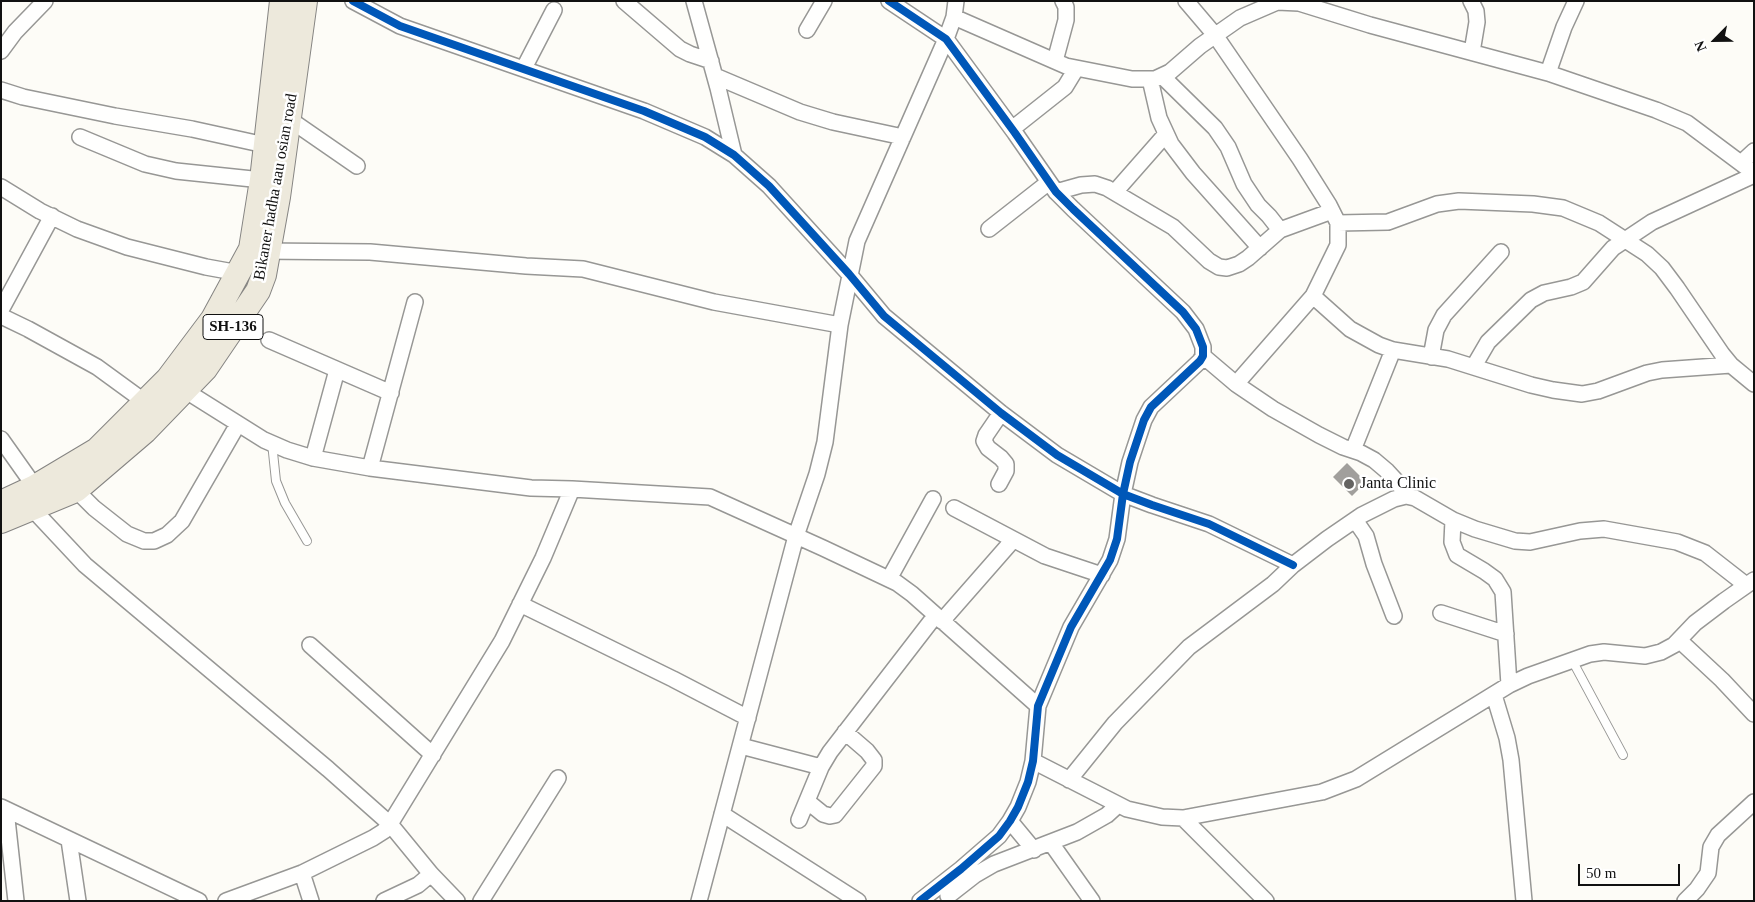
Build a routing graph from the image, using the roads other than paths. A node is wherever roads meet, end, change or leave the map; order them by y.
1 (45, 1) edge
2 (282, 1) edge
3 (305, 1) edge
4 (353, 1) edge
5 (624, 1) edge
6 (694, 1) edge
7 (824, 1) edge
8 (889, 1) edge
9 (956, 1) edge
10 (1063, 1) edge
11 (1186, 1) edge
12 (1471, 1) edge
13 (1576, 1) edge
14 (1299, 2) edge
15 (554, 10) dead end
16 (954, 17) junction
17 (808, 30) dead end
18 (1215, 35) junction
19 (946, 39) junction
20 (1, 51) edge
21 (1472, 52) junction
22 (1055, 61) junction
23 (524, 68) junction
24 (713, 68) junction
25 (1076, 69) junction
26 (1548, 73) junction
27 (1156, 78) junction
28 (1, 90) edge
29 (289, 119) junction
30 (1012, 130) junction
31 (1166, 134) junction
32 (80, 137) dead end
33 (903, 137) junction
34 (265, 145) junction
35 (1754, 151) edge
36 (734, 155) junction
37 (1741, 163) junction
38 (358, 166) dead end
39 (1754, 174) edge
40 (262, 180) junction
41 (1, 187) edge
42 (1052, 187) junction
43 (1115, 192) junction
44 (52, 216) junction
45 (1335, 217) junction
46 (989, 229) dead end
47 (1280, 230) junction
48 (1624, 240) junction
49 (1260, 248) junction
50 (259, 250) junction
51 (1501, 252) dead end
52 (239, 273) junction
53 (849, 274) junction
54 (1313, 296) junction
55 (416, 302) dead end
56 (1, 310) edge
57 (1, 316) edge
58 (840, 325) junction
59 (269, 340) dead end
60 (1393, 350) junction
61 (1203, 356) junction
62 (1430, 357) junction
63 (1731, 365) junction
64 (1474, 366) junction
65 (337, 370) junction
66 (176, 384) junction
67 (1236, 384) junction
68 (1754, 384) edge
69 (391, 393) junction
70 (145, 402) junction
71 (1001, 413) junction
72 (238, 424) junction
73 (1, 439) edge
74 (272, 443) junction
75 (1353, 450) junction
76 (314, 458) junction
77 (370, 468) junction
78 (999, 484) dead end
79 (572, 489) junction
80 (76, 490) junction
81 (1123, 494) junction
82 (1406, 496) junction
83 (22, 499) edge
84 (933, 499) dead end
85 (954, 508) dead end
86 (1355, 520) junction
87 (1453, 520) junction
88 (1, 521) edge
89 (796, 536) junction
90 (1013, 540) junction
91 (307, 541) dead end
92 (1293, 565) junction
93 (1102, 575) junction
94 (890, 579) junction
95 (1750, 582) edge
96 (520, 604) junction
97 (1441, 613) dead end
98 (1394, 616) dead end
99 (939, 618) junction
100 (1506, 634) junction
101 (1679, 640) junction
102 (310, 645) dead end
103 (1572, 660) junction
104 (1508, 685) junction
105 (1494, 695) junction
106 (1038, 706) junction
107 (1754, 714) edge
108 (748, 718) junction
109 (845, 732) junction
110 (741, 746) junction
111 (433, 755) junction
112 (1624, 755) dead end
113 (1033, 761) junction
114 (820, 767) junction
115 (558, 778) dead end
116 (1069, 780) junction
117 (807, 801) junction
118 (1754, 802) edge
119 (1118, 805) junction
120 (4, 808) edge
121 (722, 814) junction
122 (1183, 818) junction
123 (799, 820) dead end
124 (1010, 821) junction
125 (390, 824) junction
126 (69, 840) junction
127 (1051, 843) junction
128 (1034, 850) junction
129 (302, 873) junction
130 (431, 874) junction
131 (947, 894) edge
132 (405, 896) edge
133 (16, 901) edge
134 (78, 901) edge
135 (199, 901) edge
136 (226, 901) edge
137 (311, 901) edge
138 (384, 901) edge
139 (457, 901) edge
140 (481, 901) edge
141 (699, 901) edge
142 (858, 901) edge
143 (920, 901) edge
144 (1092, 901) edge
145 (1266, 901) edge
146 (1524, 901) edge
147 (1685, 901) edge

1 - 20 street
2 - 34 main road, Bikaner hadha aau osian road / SH-136
3 - 29 main road, Bikaner hadha aau osian road / SH-136
4 - 23 street
5 - 24 street
6 - 24 street
7 - 17 street
8 - 19 street
9 - 16 street
10 - 22 street
11 - 18 street
12 - 21 street
13 - 26 street
14 - 18 street
14 - 21 street
15 - 23 street
16 - 19 street
16 - 22 street
18 - 27 street
18 - 45 street
19 - 30 street
19 - 33 street
21 - 26 street
22 - 25 street
23 - 36 street
24 - 33 street
24 - 36 street
25 - 27 street
25 - 30 street
26 - 37 street
27 - 31 street
27 - 47 street
28 - 34 street
29 - 38 street
29 - 50 main road, Bikaner hadha aau osian road / SH-136
30 - 42 street
31 - 43 street
31 - 49 street
32 - 40 street
33 - 53 street
34 - 40 main road, Bikaner hadha aau osian road / SH-136
35 - 37 street
36 - 53 street
37 - 39 street
39 - 48 street
40 - 50 main road, Bikaner hadha aau osian road / SH-136
41 - 44 street
42 - 43 street
42 - 46 street
42 - 61 street
43 - 49 street
44 - 52 street
44 - 56 street
45 - 47 street
45 - 48 street
45 - 54 street
47 - 49 street
48 - 63 street
48 - 64 street
50 - 52 main road, Bikaner hadha aau osian road / SH-136
50 - 58 street
50 - 66 main road, Bikaner hadha aau osian road / SH-136
51 - 62 street
52 - 66 main road, Bikaner hadha aau osian road / SH-136
53 - 58 street
53 - 71 street
54 - 60 street
54 - 67 street
55 - 69 street
57 - 70 street
58 - 89 street
59 - 65 street
60 - 62 street
60 - 75 street
61 - 67 street
61 - 81 street
62 - 64 street
63 - 64 street
63 - 68 street
65 - 69 street
65 - 76 street
66 - 70 main road, Bikaner hadha aau osian road / SH-136
66 - 72 street
66 - 80 main road, Bikaner hadha aau osian road / SH-136
67 - 75 street
69 - 77 street
70 - 83 main road, Bikaner hadha aau osian road / SH-136
71 - 78 street
71 - 81 street
72 - 74 street
72 - 80 street
73 - 83 street
74 - 76 street
74 - 91 lane
75 - 82 street
76 - 77 street
77 - 79 street
79 - 89 street
79 - 96 street
80 - 83 main road, Bikaner hadha aau osian road / SH-136
81 - 92 street
81 - 93 street
82 - 86 street
82 - 87 street
83 - 88 main road, Bikaner hadha aau osian road / SH-136
83 - 125 street
84 - 94 street
85 - 90 street
86 - 92 street
86 - 98 street
87 - 95 street
87 - 100 street
89 - 94 street
89 - 108 street
90 - 93 street
90 - 99 street
92 - 116 street
93 - 106 street
94 - 99 street
95 - 101 street
96 - 108 street
96 - 111 street
97 - 100 street
99 - 106 street
99 - 109 street
100 - 104 street
101 - 103 street
101 - 107 street
102 - 111 street
103 - 104 street
103 - 112 lane
104 - 105 street
105 - 122 street
105 - 146 street
106 - 113 street
108 - 110 street
109 - 114 street
109 - 117 street
110 - 114 street
110 - 121 street
111 - 125 street
113 - 116 street
113 - 124 street
114 - 117 street
115 - 140 street
116 - 119 street
117 - 123 street
118 - 147 street
119 - 122 street
119 - 127 street
120 - 126 street
120 - 133 street
121 - 141 street
121 - 142 street
122 - 145 street
124 - 128 street
124 - 131 street
125 - 129 street
125 - 130 street
126 - 134 street
126 - 135 street
127 - 128 street
127 - 144 street
128 - 131 street
129 - 136 street
129 - 137 street
130 - 132 street
130 - 139 street
131 - 143 street
132 - 138 street

